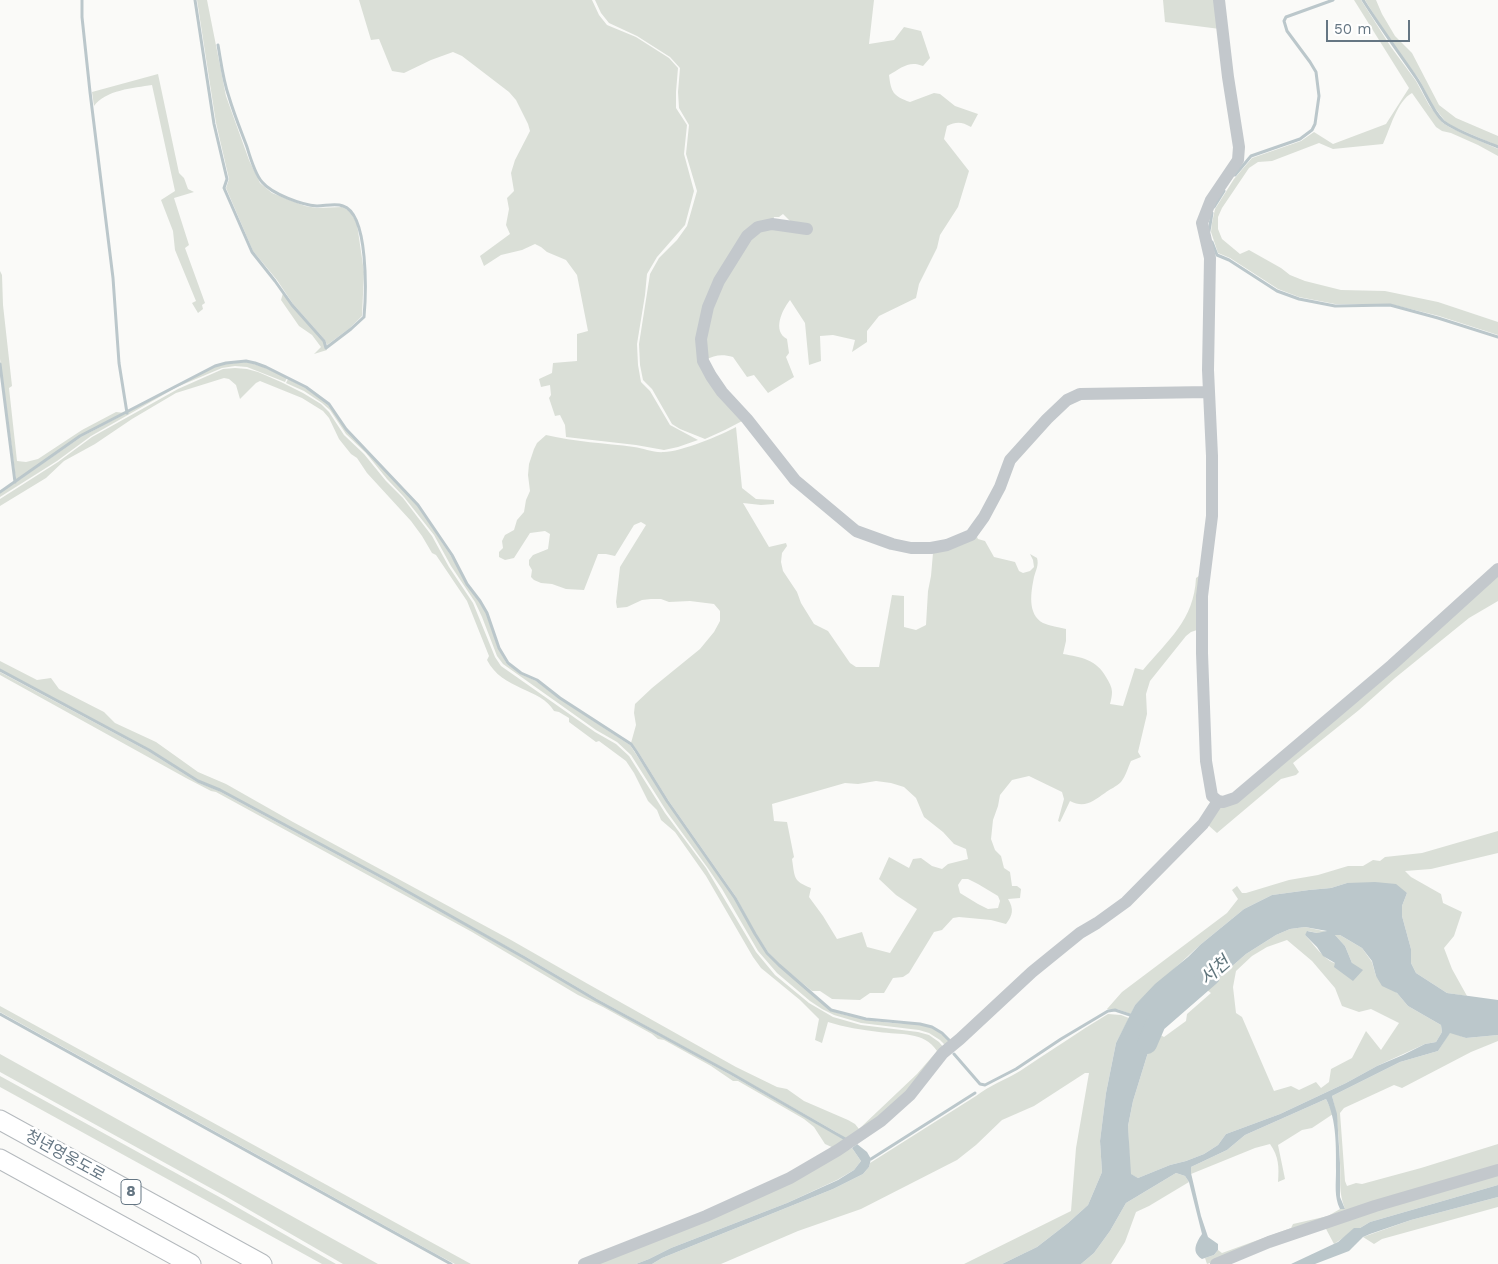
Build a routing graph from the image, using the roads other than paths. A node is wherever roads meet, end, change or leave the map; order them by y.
1 (1219, 0) edge
2 (807, 229) dead end
3 (1209, 392) junction
4 (1498, 569) edge
5 (1218, 801) junction
6 (0, 1120) edge
7 (0, 1159) edge
8 (1498, 1170) edge
9 (191, 1264) edge
10 (262, 1264) edge
11 (584, 1264) edge
12 (1216, 1264) edge

1 - 3 street
2 - 3 street
3 - 5 street
4 - 5 street
5 - 11 street
6 - 10 highway, 청년영웅도로 / 8
7 - 9 highway, 청년영웅도로 / 8
8 - 12 street

